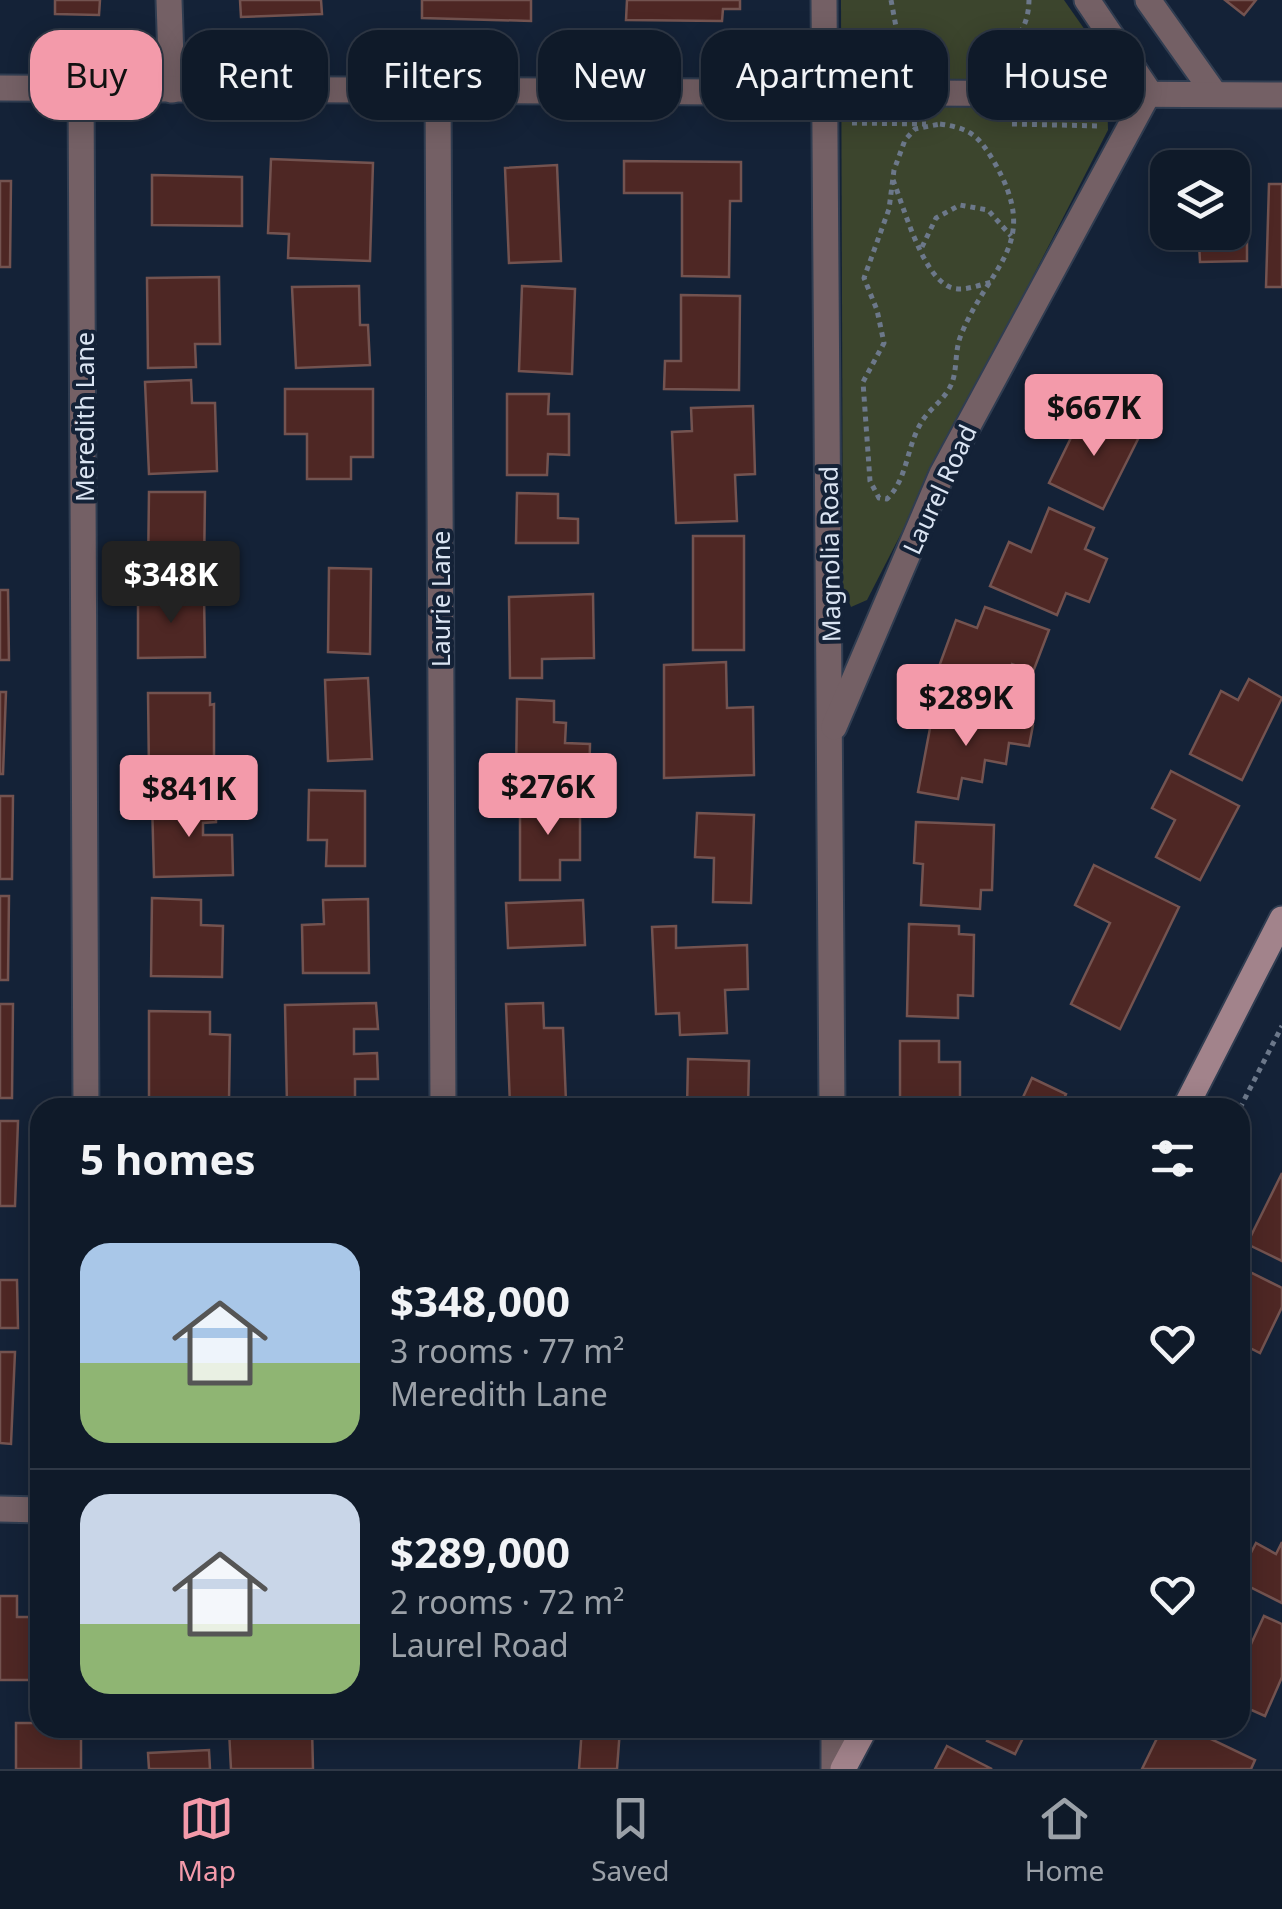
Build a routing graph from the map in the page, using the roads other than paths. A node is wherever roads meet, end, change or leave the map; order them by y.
1 (169, 0) edge
2 (824, 0) edge
3 (1087, 0) edge
4 (1148, 0) edge
5 (824, 30) edge
6 (0, 88) edge
7 (30, 88) edge
8 (162, 90) edge
9 (172, 90) junction
10 (348, 90) edge
11 (518, 90) edge
12 (701, 91) edge
13 (948, 92) edge
14 (1149, 92) junction
15 (1214, 93) junction
16 (1282, 95) edge
17 (80, 120) edge
18 (438, 120) edge
19 (824, 120) edge
20 (830, 736) junction
21 (1282, 918) edge
22 (86, 1098) edge
23 (443, 1098) edge
24 (832, 1098) edge
25 (1190, 1098) edge
26 (0, 1510) edge
27 (30, 1510) edge
28 (834, 1738) edge
29 (860, 1738) edge
30 (834, 1769) edge
31 (843, 1769) edge

1 - 9 street
2 - 5 street, Magnolia Road
3 - 14 street
4 - 15 street
6 - 7 street
8 - 9 street
9 - 10 street
11 - 12 street
13 - 14 street
14 - 15 street
14 - 20 street, Laurel Road
15 - 16 street
17 - 22 street, Meredith Lane
18 - 23 street, Laurie Lane
19 - 20 street, Magnolia Road
20 - 24 street, Magnolia Road
21 - 25 street
26 - 27 street
28 - 30 street
29 - 31 street

